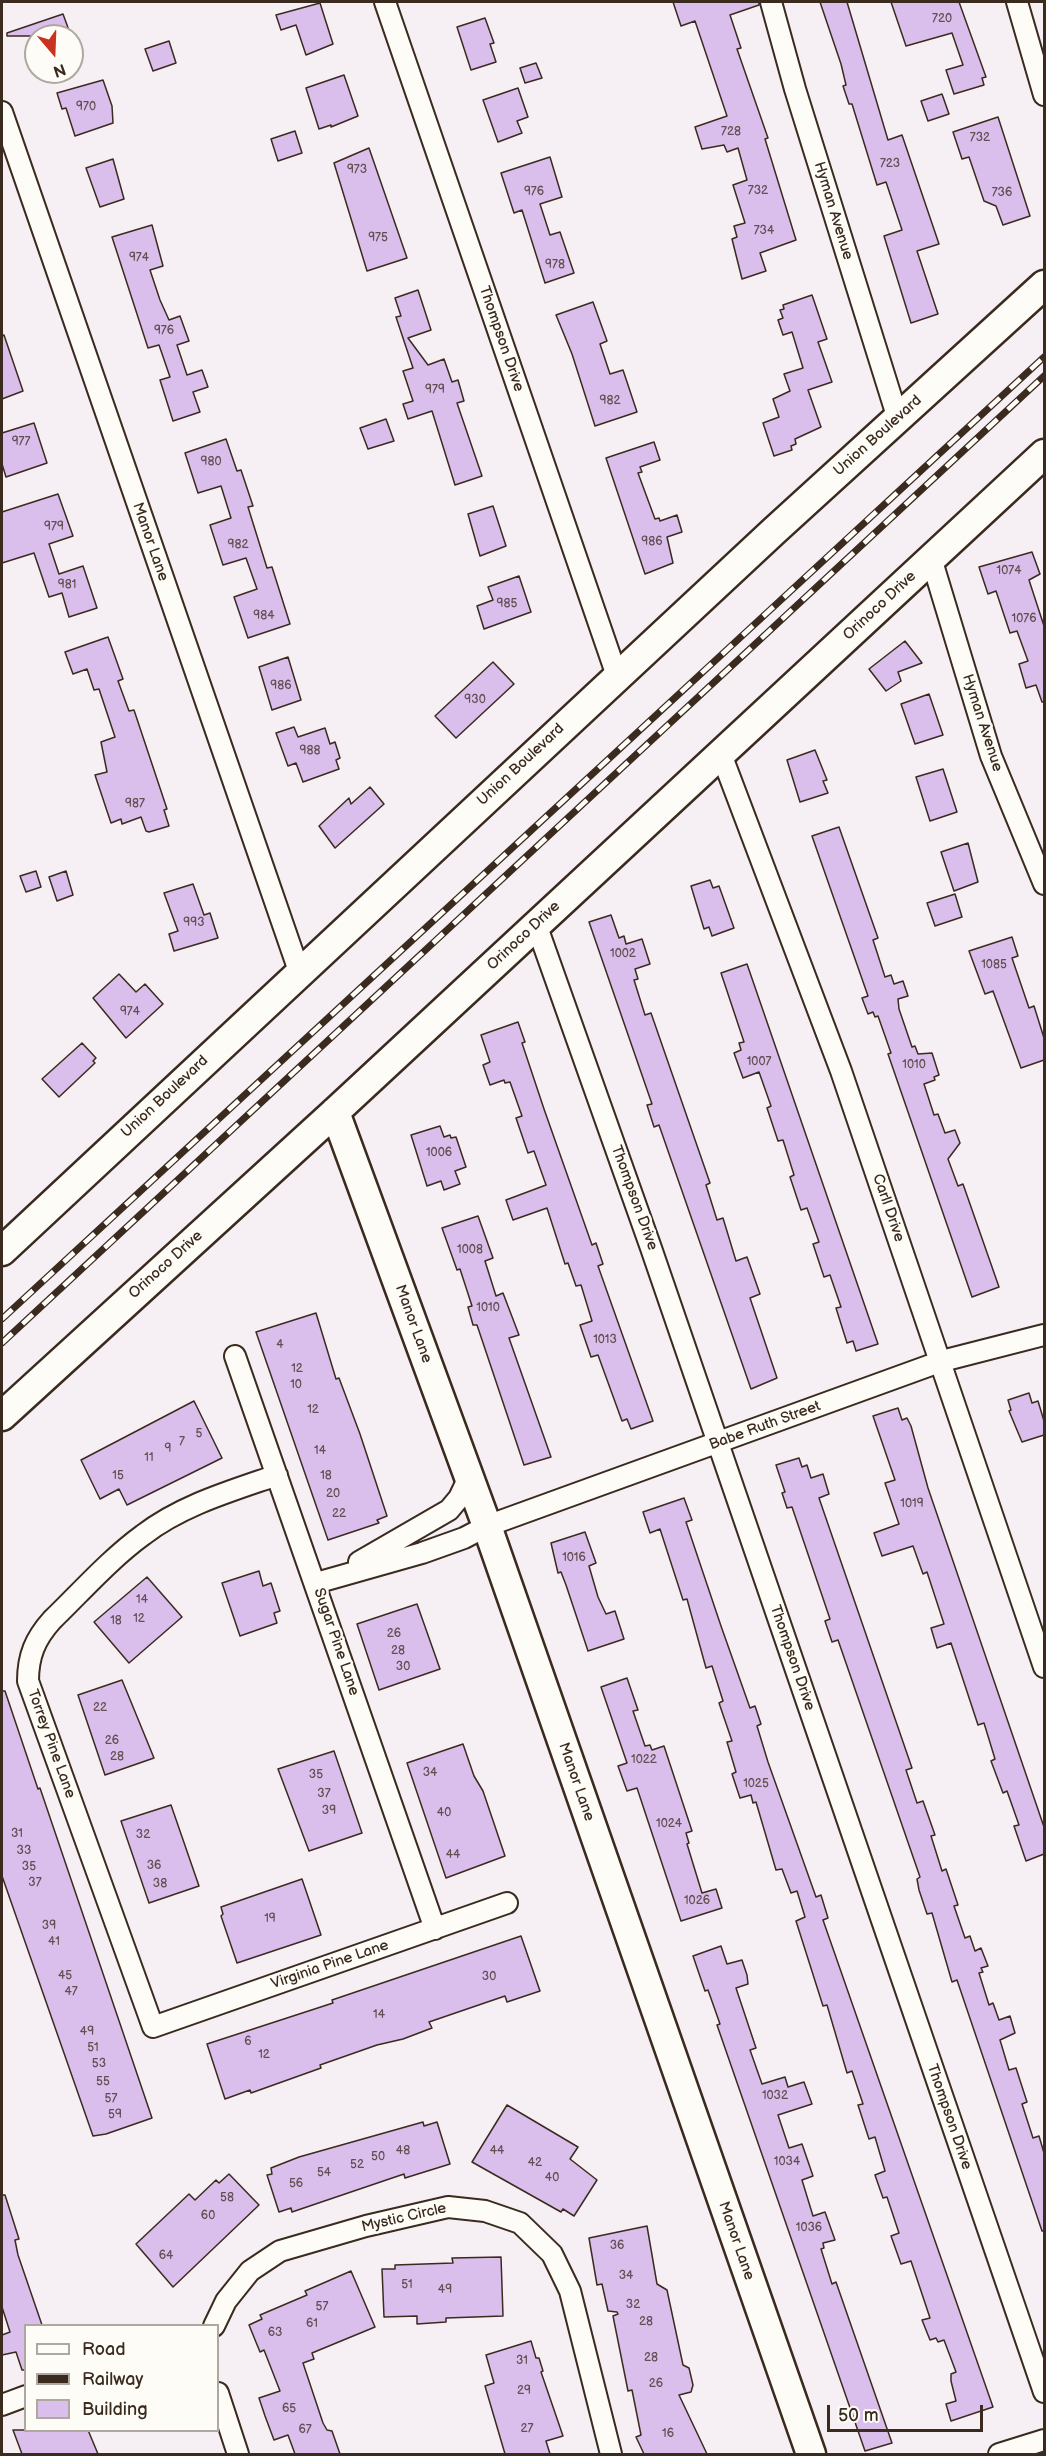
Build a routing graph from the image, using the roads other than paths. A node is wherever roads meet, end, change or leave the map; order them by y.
1 (385, 2) edge
2 (771, 2) edge
3 (1017, 2) edge
4 (1044, 95) edge
5 (2, 112) edge
6 (1044, 285) edge
7 (898, 419) junction
8 (1044, 454) edge
9 (931, 558) junction
10 (617, 676) junction
11 (722, 754) junction
12 (1044, 884) edge
13 (536, 924) junction
14 (299, 971) junction
15 (335, 1112) junction
16 (2, 1251) edge
17 (1044, 1335) edge
18 (235, 1356) dead end
19 (942, 1361) junction
20 (2, 1416) edge
21 (719, 1443) junction
22 (277, 1475) junction
23 (469, 1477) junction
24 (487, 1526) junction
25 (323, 1580) junction
26 (1044, 1667) edge
27 (507, 1903) dead end
28 (435, 1929) junction
29 (153, 2027) joint
30 (214, 2324) edge
31 (1044, 2392) edge
32 (219, 2396) edge
33 (24, 2397) edge
34 (2, 2405) edge
35 (1044, 2440) edge
36 (238, 2454) edge
37 (611, 2454) edge
38 (811, 2454) edge
39 (999, 2454) edge

1 - 10 street, Thompson Drive
2 - 7 street, Hyman Avenue
3 - 4 street
5 - 14 street, Manor Lane
6 - 7 street, Union Boulevard
7 - 10 street, Union Boulevard
8 - 9 street, Orinoco Drive
9 - 11 street, Orinoco Drive
9 - 12 street, Hyman Avenue
10 - 14 street, Union Boulevard
11 - 13 street, Orinoco Drive
11 - 19 street, Carll Drive
13 - 15 street, Orinoco Drive
13 - 21 street, Thompson Drive
14 - 16 street, Union Boulevard
15 - 20 street, Orinoco Drive
15 - 23 street, Manor Lane
17 - 19 street, Babe Ruth Street
18 - 22 street, Sugar Pine Lane
19 - 21 street, Babe Ruth Street
19 - 26 street, Carll Drive
21 - 24 street, Babe Ruth Street
21 - 31 street, Thompson Drive
22 - 25 street, Sugar Pine Lane
22 - 29 street, Torrey Pine Lane
23 - 24 street, Manor Lane
23 - 25 street
24 - 25 street, Babe Ruth Street
24 - 38 street, Manor Lane
25 - 28 street, Sugar Pine Lane
27 - 28 street, Virginia Pine Lane
28 - 29 street, Virginia Pine Lane
30 - 37 street, Mystic Circle
32 - 36 street
33 - 34 street
35 - 39 street

